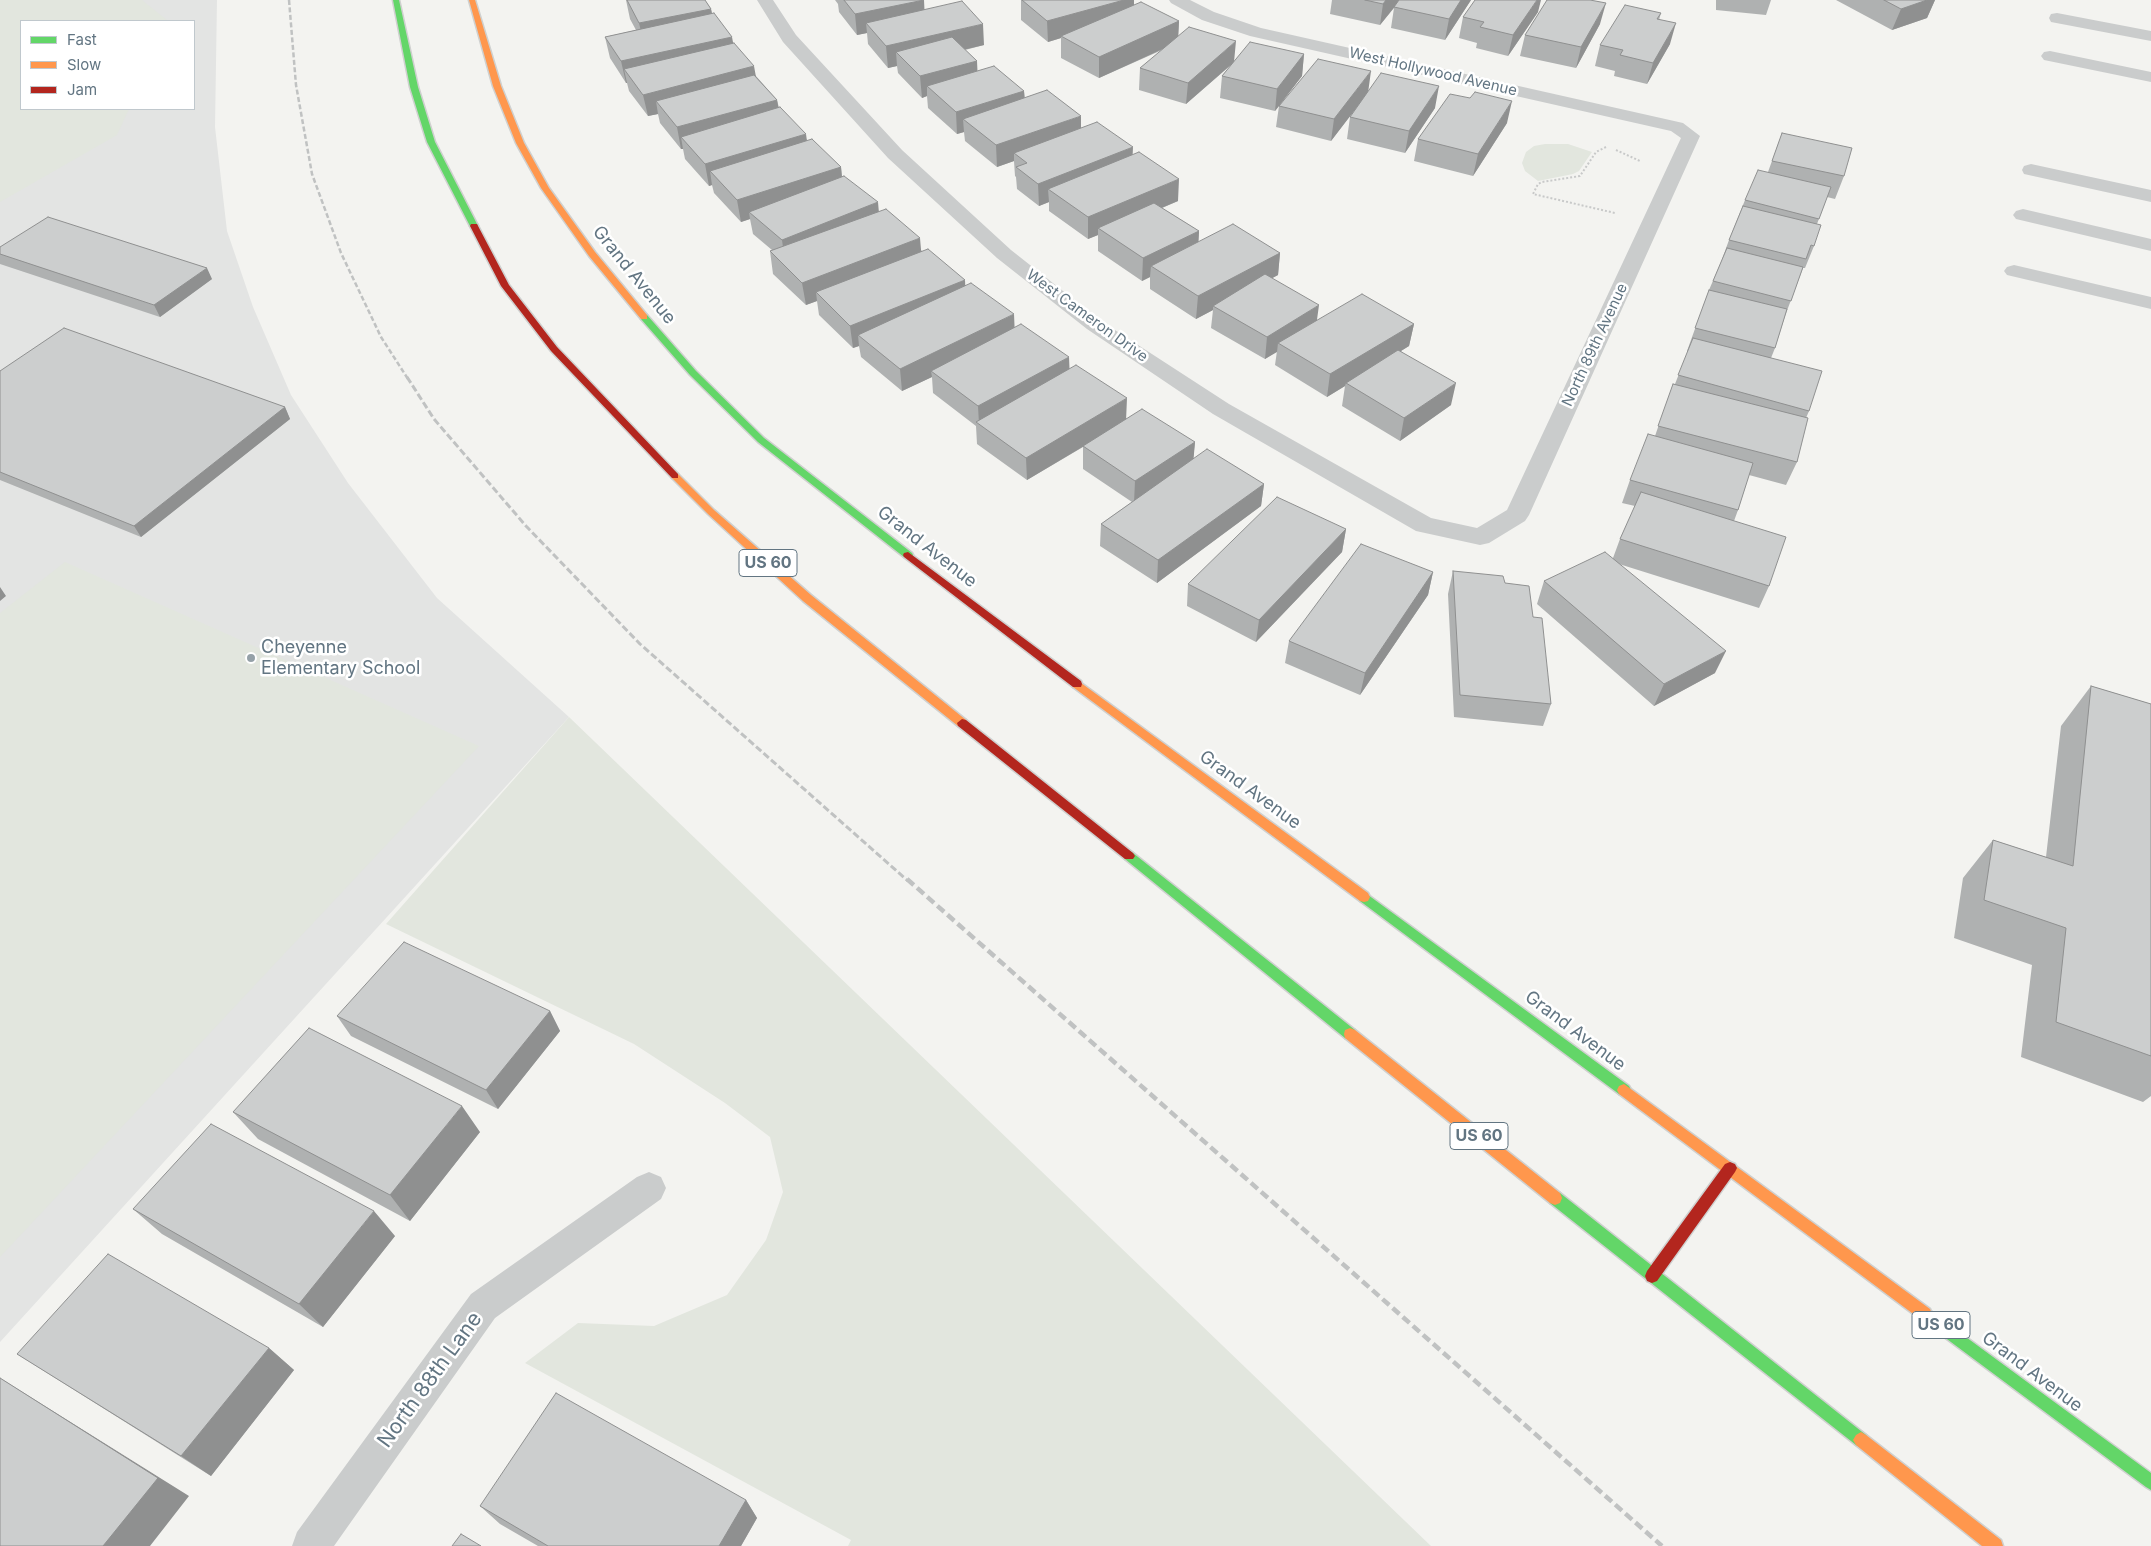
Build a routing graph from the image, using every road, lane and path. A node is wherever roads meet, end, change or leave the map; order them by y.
1 (396, 0) edge
2 (472, 0) edge
3 (765, 0) edge
4 (1177, 0) edge
5 (2056, 18) dead end
6 (2151, 36) edge
7 (2050, 56) dead end
8 (2151, 76) edge
9 (1691, 136) joint
10 (1609, 146) dead end
11 (1614, 149) dead end
12 (1637, 169) dead end
13 (2031, 170) dead end
14 (2151, 196) edge
15 (1618, 206) dead end
16 (1614, 213) junction
17 (2023, 216) dead end
18 (1651, 224) junction
19 (2151, 245) edge
20 (2014, 271) dead end
21 (2151, 303) edge
22 (1480, 536) joint
23 (1730, 1168) junction
24 (649, 1188) dead end
25 (1652, 1276) junction
26 (2151, 1482) edge
27 (310, 1546) edge
28 (1995, 1546) edge

1 - 25 highway, US 60
2 - 23 highway, Grand Avenue / US 60
3 - 22 street, West Cameron Drive
4 - 9 street, West Hollywood Avenue
5 - 6 street
7 - 8 street
9 - 18 street, North 89th Avenue
10 - 16 path
11 - 12 path
13 - 14 street
15 - 16 path
16 - 18 path
17 - 19 street
18 - 22 street, North 89th Avenue
20 - 21 street
23 - 25 highway
23 - 26 highway, Grand Avenue / US 60
24 - 27 street, North 88th Lane
25 - 28 highway, US 60

